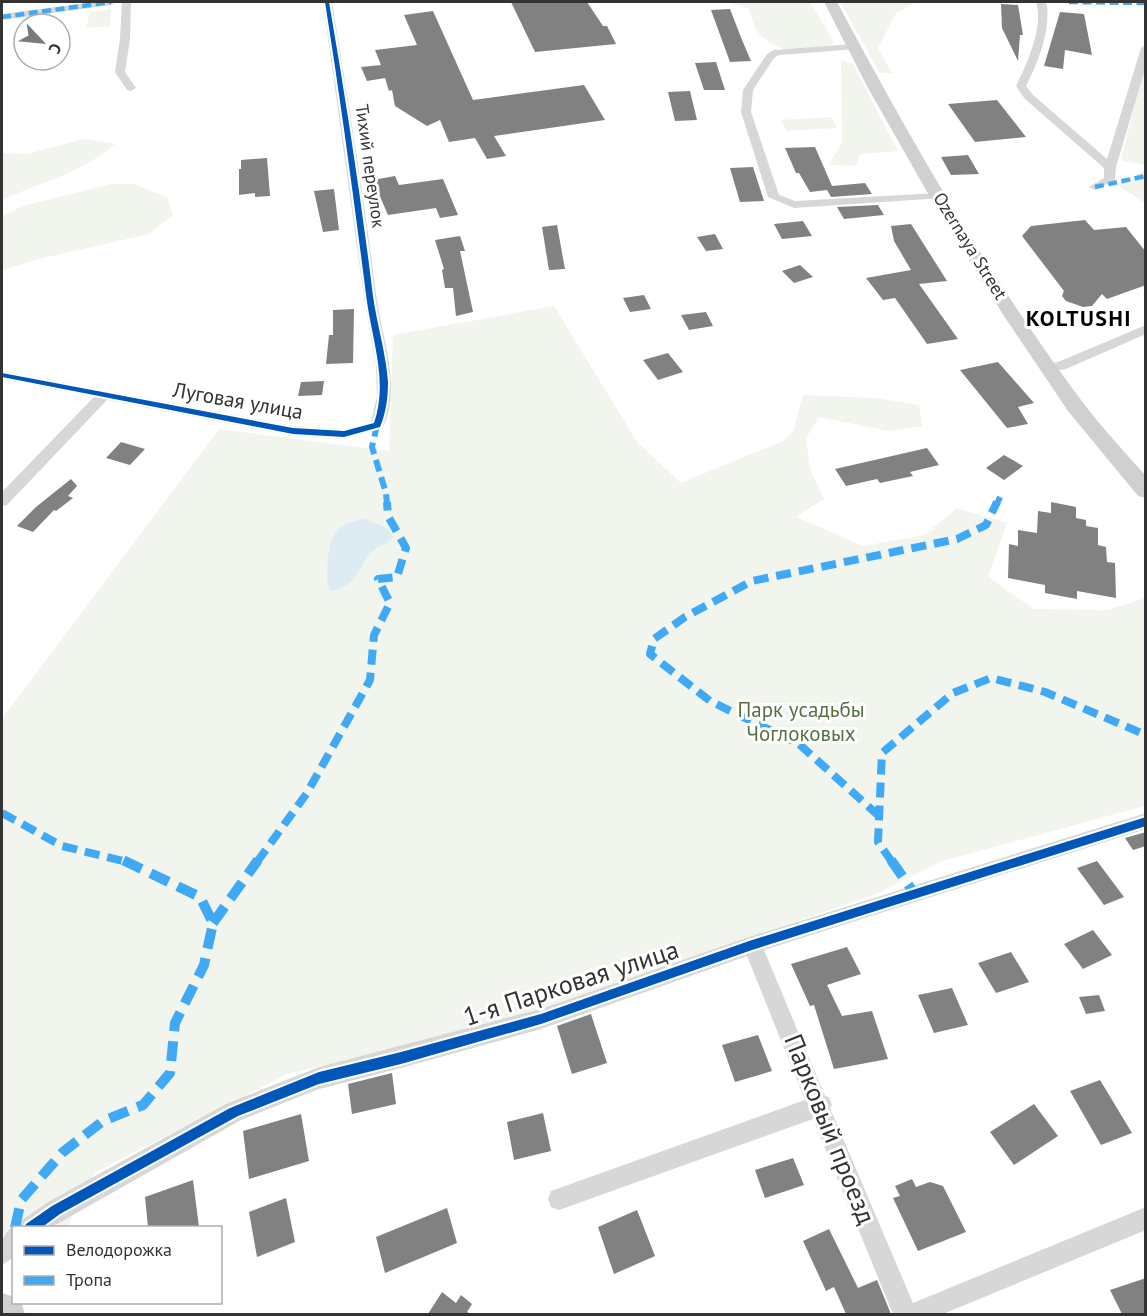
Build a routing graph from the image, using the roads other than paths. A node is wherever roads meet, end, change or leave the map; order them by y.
1 (29, 2) edge
2 (111, 2) edge
3 (126, 2) edge
4 (327, 2) edge
5 (830, 2) edge
6 (1041, 2) edge
7 (40, 5) edge
8 (50, 12) joint
9 (854, 47) junction
10 (1146, 48) edge
11 (131, 88) dead end
12 (1110, 166) junction
13 (1095, 187) dead end
14 (938, 196) junction
15 (1146, 329) edge
16 (375, 335) joint
17 (1048, 368) junction
18 (2, 375) edge
19 (104, 395) junction
20 (1146, 491) edge
21 (2, 501) edge
22 (1146, 821) edge
23 (752, 945) junction
24 (820, 1105) junction
25 (559, 1199) dead end
26 (1146, 1218) edge
27 (32, 1226) edge
28 (12, 1240) edge
29 (2, 1253) edge
30 (2, 1310) edge
31 (8, 1314) edge
32 (905, 1314) edge
33 (916, 1314) edge

1 - 7 street
2 - 8 street
3 - 11 street
4 - 16 street, Тихий переулок
5 - 9 main road, Ozernaya Street
6 - 12 street
7 - 8 street
9 - 14 main road, Ozernaya Street
9 - 14 street
10 - 12 street
12 - 13 street
14 - 17 main road, Ozernaya Street
15 - 17 street
16 - 19 street, Луговая улица
17 - 20 main road, Ozernaya Street
18 - 19 street, Луговая улица
19 - 21 street
22 - 23 street, 1-я Парковая улица
23 - 24 street, Парковый проезд
23 - 27 street, 1-я Парковая улица
24 - 25 street
24 - 32 street, Парковый проезд
26 - 33 street
28 - 29 street
30 - 31 main road

